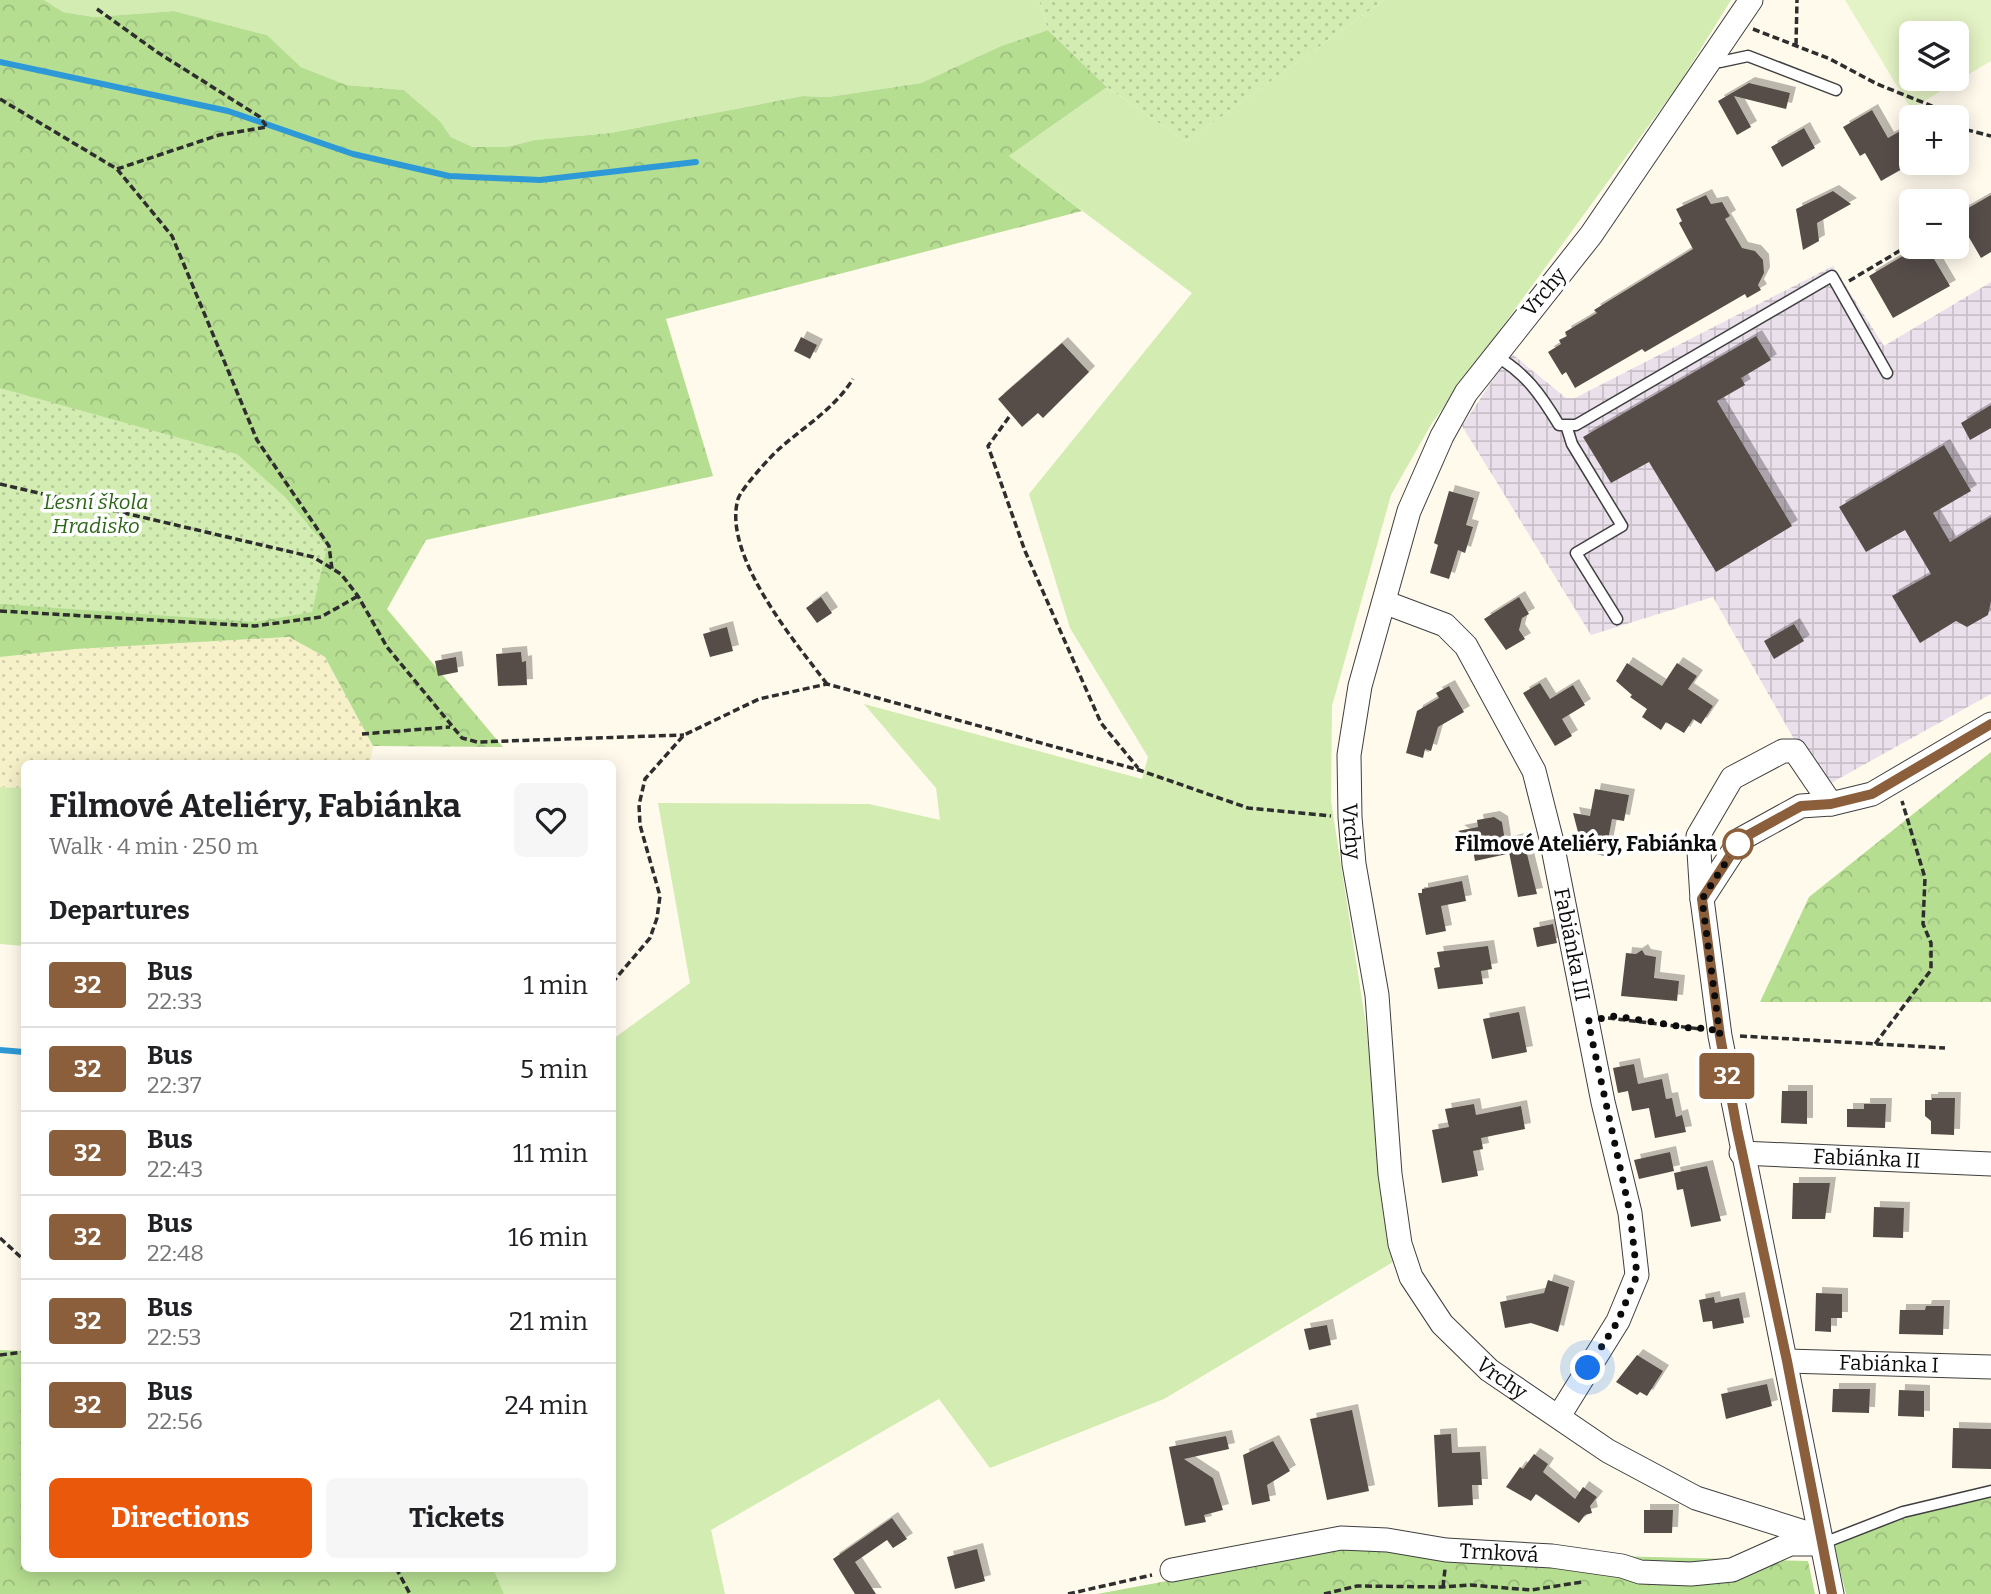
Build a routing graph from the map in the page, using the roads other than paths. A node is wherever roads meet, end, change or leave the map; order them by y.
1 (1751, 0) edge
2 (1711, 60) junction
3 (1836, 90) dead end
4 (1494, 355) junction
5 (1887, 373) dead end
6 (1566, 425) junction
7 (1384, 603) junction
8 (1617, 619) dead end
9 (1991, 724) edge
10 (1831, 804) junction
11 (1702, 899) junction
12 (1741, 1153) junction
13 (1991, 1164) edge
14 (1787, 1361) junction
15 (1991, 1367) edge
16 (1559, 1416) junction
17 (1991, 1491) edge
18 (1820, 1540) junction
19 (1172, 1570) road end
20 (1832, 1594) edge

1 - 2 street, Vrchy
2 - 3 lane
2 - 4 street, Vrchy
4 - 6 lane
4 - 7 street, Vrchy
5 - 6 lane
6 - 8 lane
7 - 16 street, Vrchy
7 - 16 street, Fabiánka III
9 - 10 street
10 - 11 street
10 - 11 street
11 - 12 street
12 - 13 street, Fabiánka II
12 - 14 street
14 - 15 street, Fabiánka I
14 - 18 street
16 - 18 street, Vrchy
17 - 18 lane
18 - 19 street, Trnková
18 - 20 street

